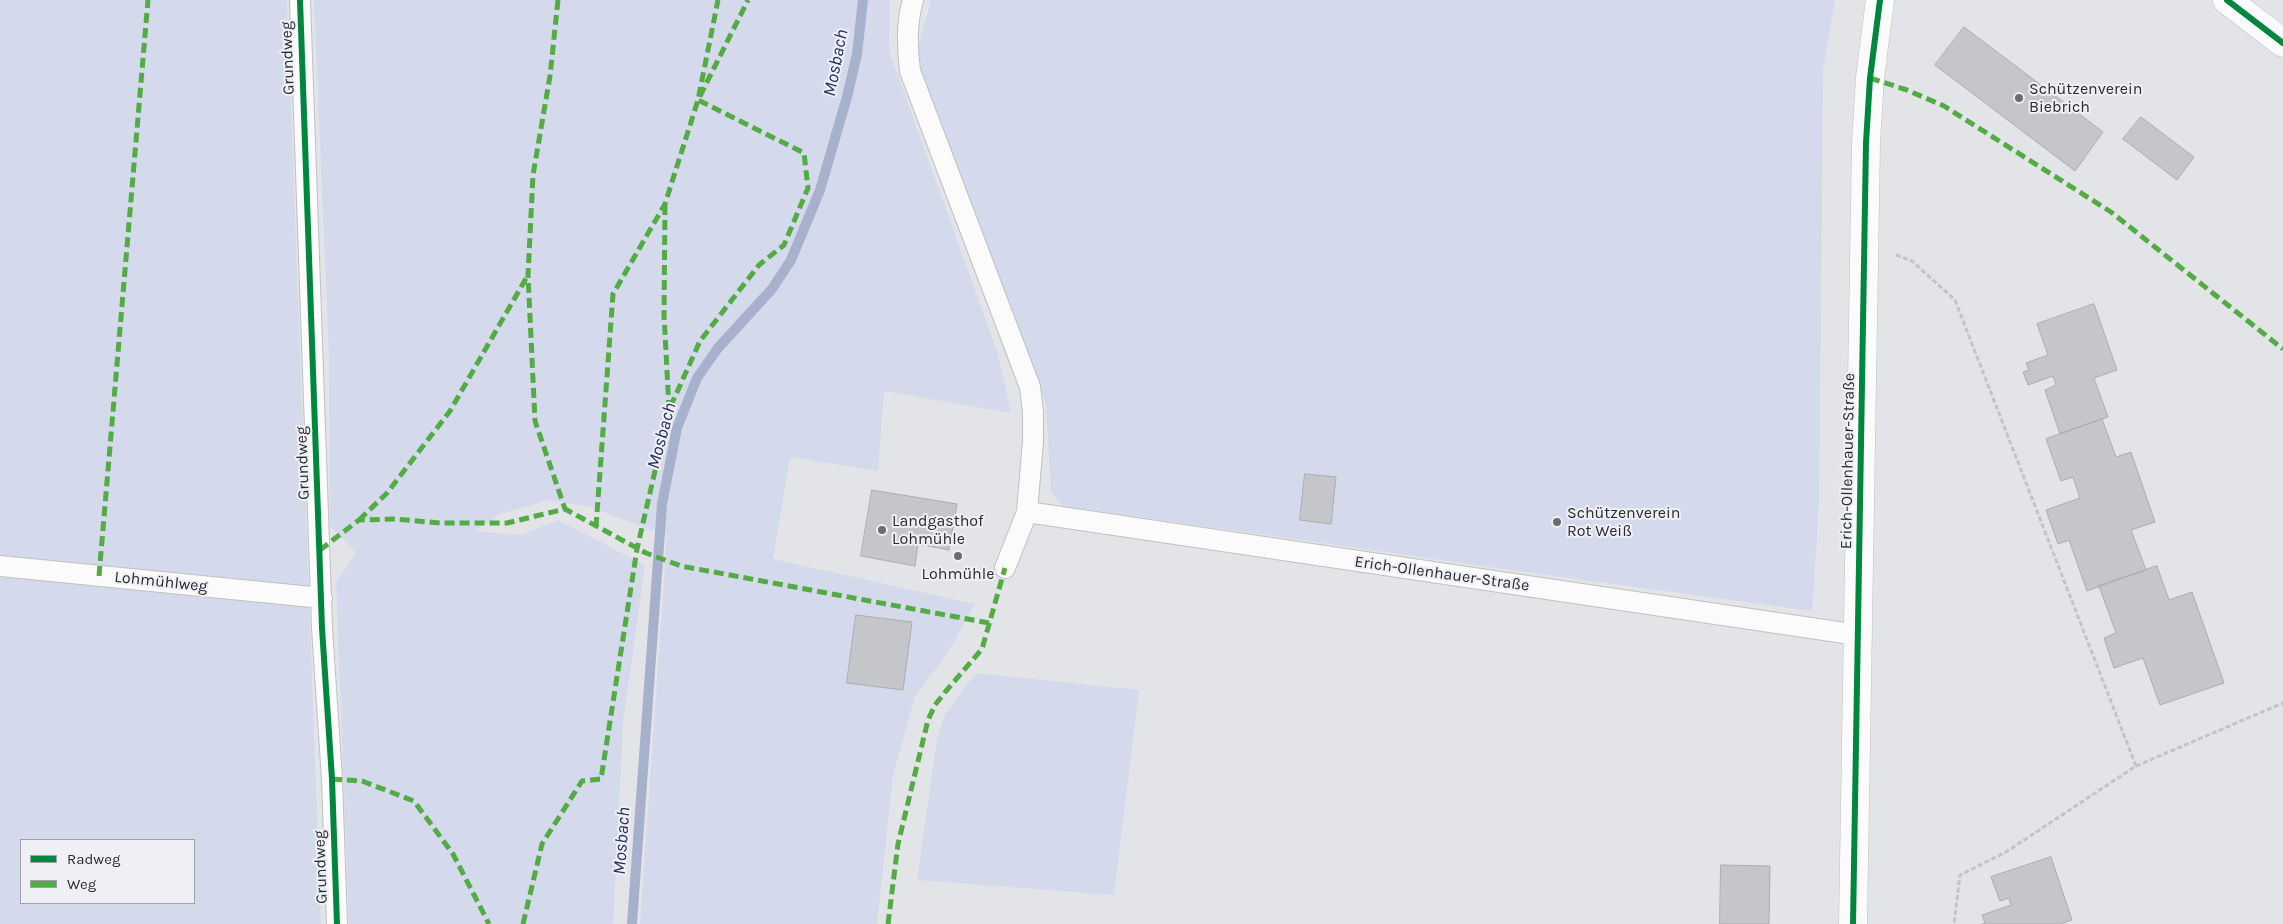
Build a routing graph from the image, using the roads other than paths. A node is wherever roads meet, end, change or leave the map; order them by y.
1 (300, 0) edge
2 (913, 0) edge
3 (1880, 0) edge
4 (2227, 0) edge
5 (2283, 43) edge
6 (1026, 512) junction
7 (0, 566) edge
8 (1005, 568) dead end
9 (322, 598) junction
10 (1858, 635) junction
11 (337, 924) edge
12 (1852, 924) edge

1 - 9 lane, Grundweg
2 - 6 lane
3 - 10 street, Erich-Ollenhauer-Straße
4 - 5 street
6 - 8 lane
6 - 10 lane, Erich-Ollenhauer-Straße
7 - 9 lane, Lohmühlweg
9 - 11 lane, Grundweg
10 - 12 street, Erich-Ollenhauer-Straße

